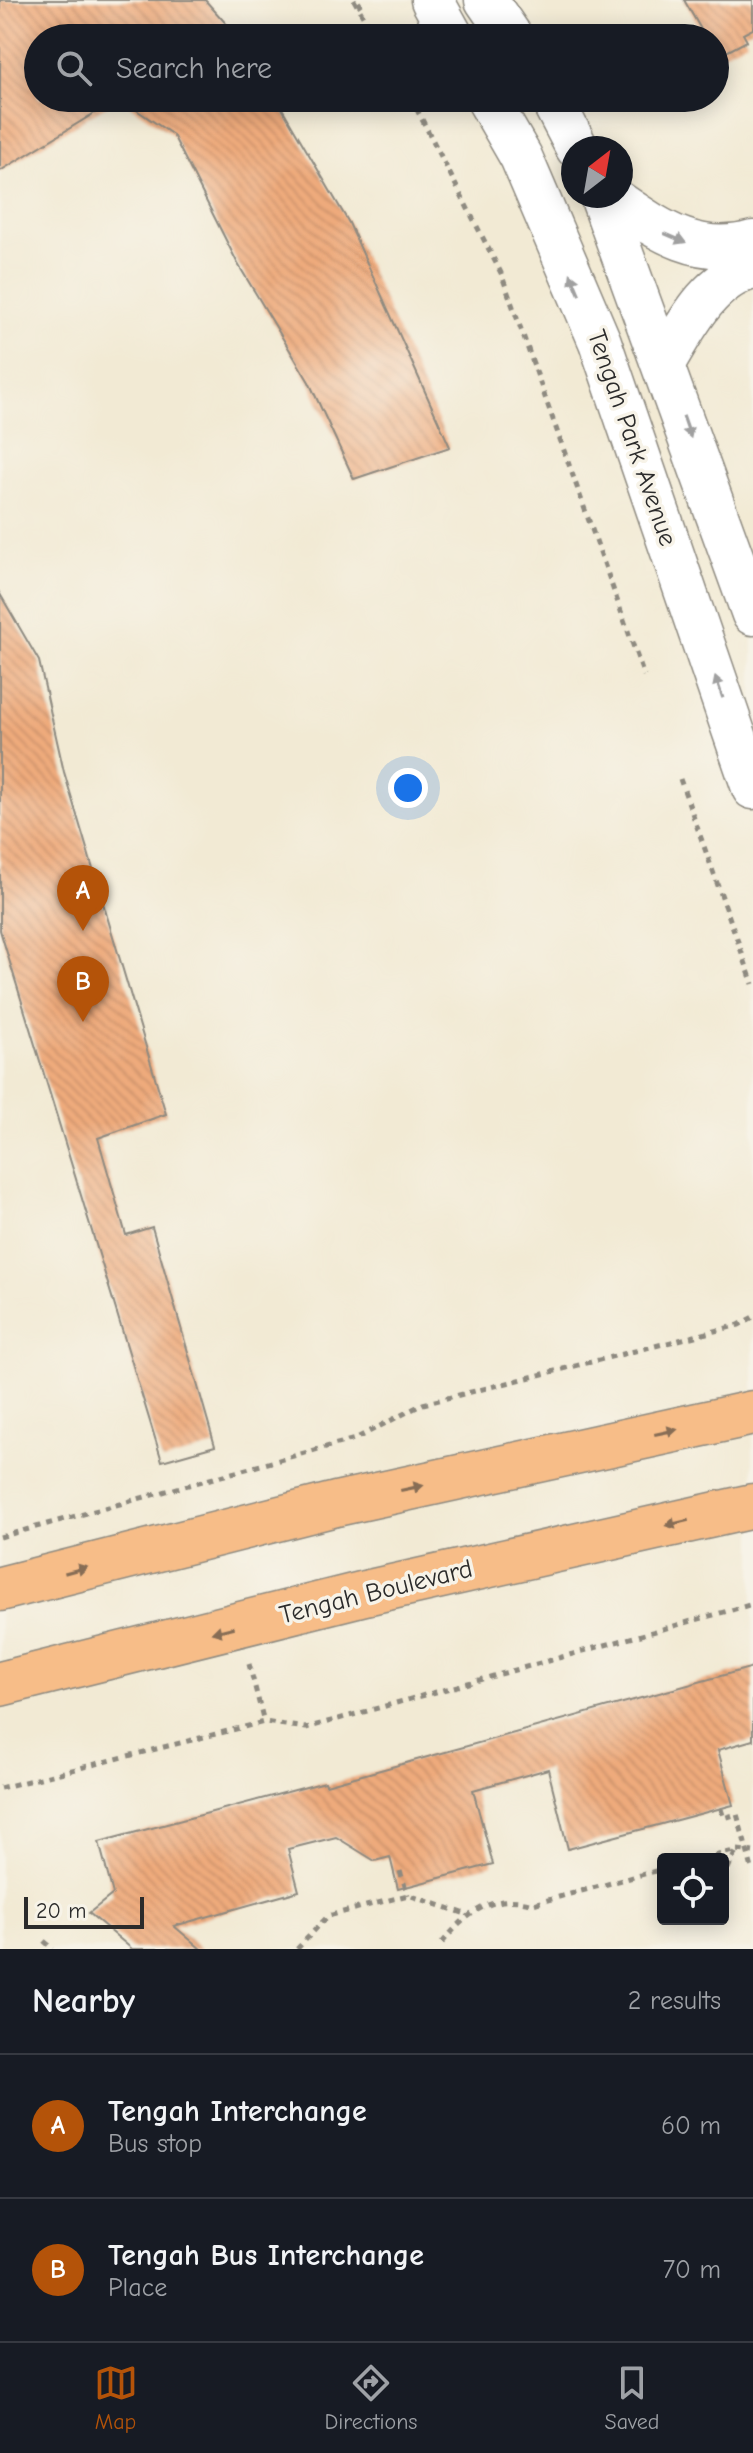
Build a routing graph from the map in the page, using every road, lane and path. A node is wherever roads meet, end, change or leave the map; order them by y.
1 (365, 0) edge
2 (432, 0) edge
3 (486, 0) edge
4 (355, 3) edge
5 (368, 24) edge
6 (445, 24) edge
7 (502, 24) edge
8 (418, 112) edge
9 (495, 112) edge
10 (558, 112) edge
11 (571, 136) edge
12 (606, 208) edge
13 (627, 208) edge
14 (753, 242) edge
15 (753, 268) edge
16 (664, 363) junction
17 (753, 614) edge
18 (644, 676) dead end
19 (680, 779) dead end
20 (753, 788) edge
21 (753, 984) edge
22 (753, 1317) edge
23 (750, 1411) edge
24 (753, 1506) edge
25 (0, 1537) edge
26 (0, 1589) edge
27 (753, 1604) edge
28 (0, 1684) edge
29 (0, 1788) edge
30 (721, 1809) dead end
31 (737, 1850) junction
32 (750, 1852) edge
33 (726, 1853) edge
34 (729, 1867) edge
35 (400, 1871) dead end
36 (657, 1871) edge
37 (753, 1872) edge
38 (408, 1895) junction
39 (466, 1914) junction
40 (44, 1941) dead end
41 (442, 1943) dead end
42 (53, 1949) edge
43 (297, 1949) edge

1 - 4 path
2 - 6 street
3 - 7 street
4 - 5 path
8 - 18 path
20 -> 9 street, Tengah Park Avenue
10 - 11 street
12 - 16 street, Tengah Park Avenue
13 -> 14 street
15 - 16 street
16 -> 17 street, Tengah Park Avenue
19 - 21 path
22 - 25 path
26 -> 23 main road
24 -> 28 main road, Tengah Boulevard
27 - 29 path
30 - 32 path
31 - 32 path
31 - 33 path
31 - 34 path
32 - 37 path
35 - 38 path
36 - 39 path
38 - 39 path
38 - 43 path
39 - 41 path
40 - 42 path

